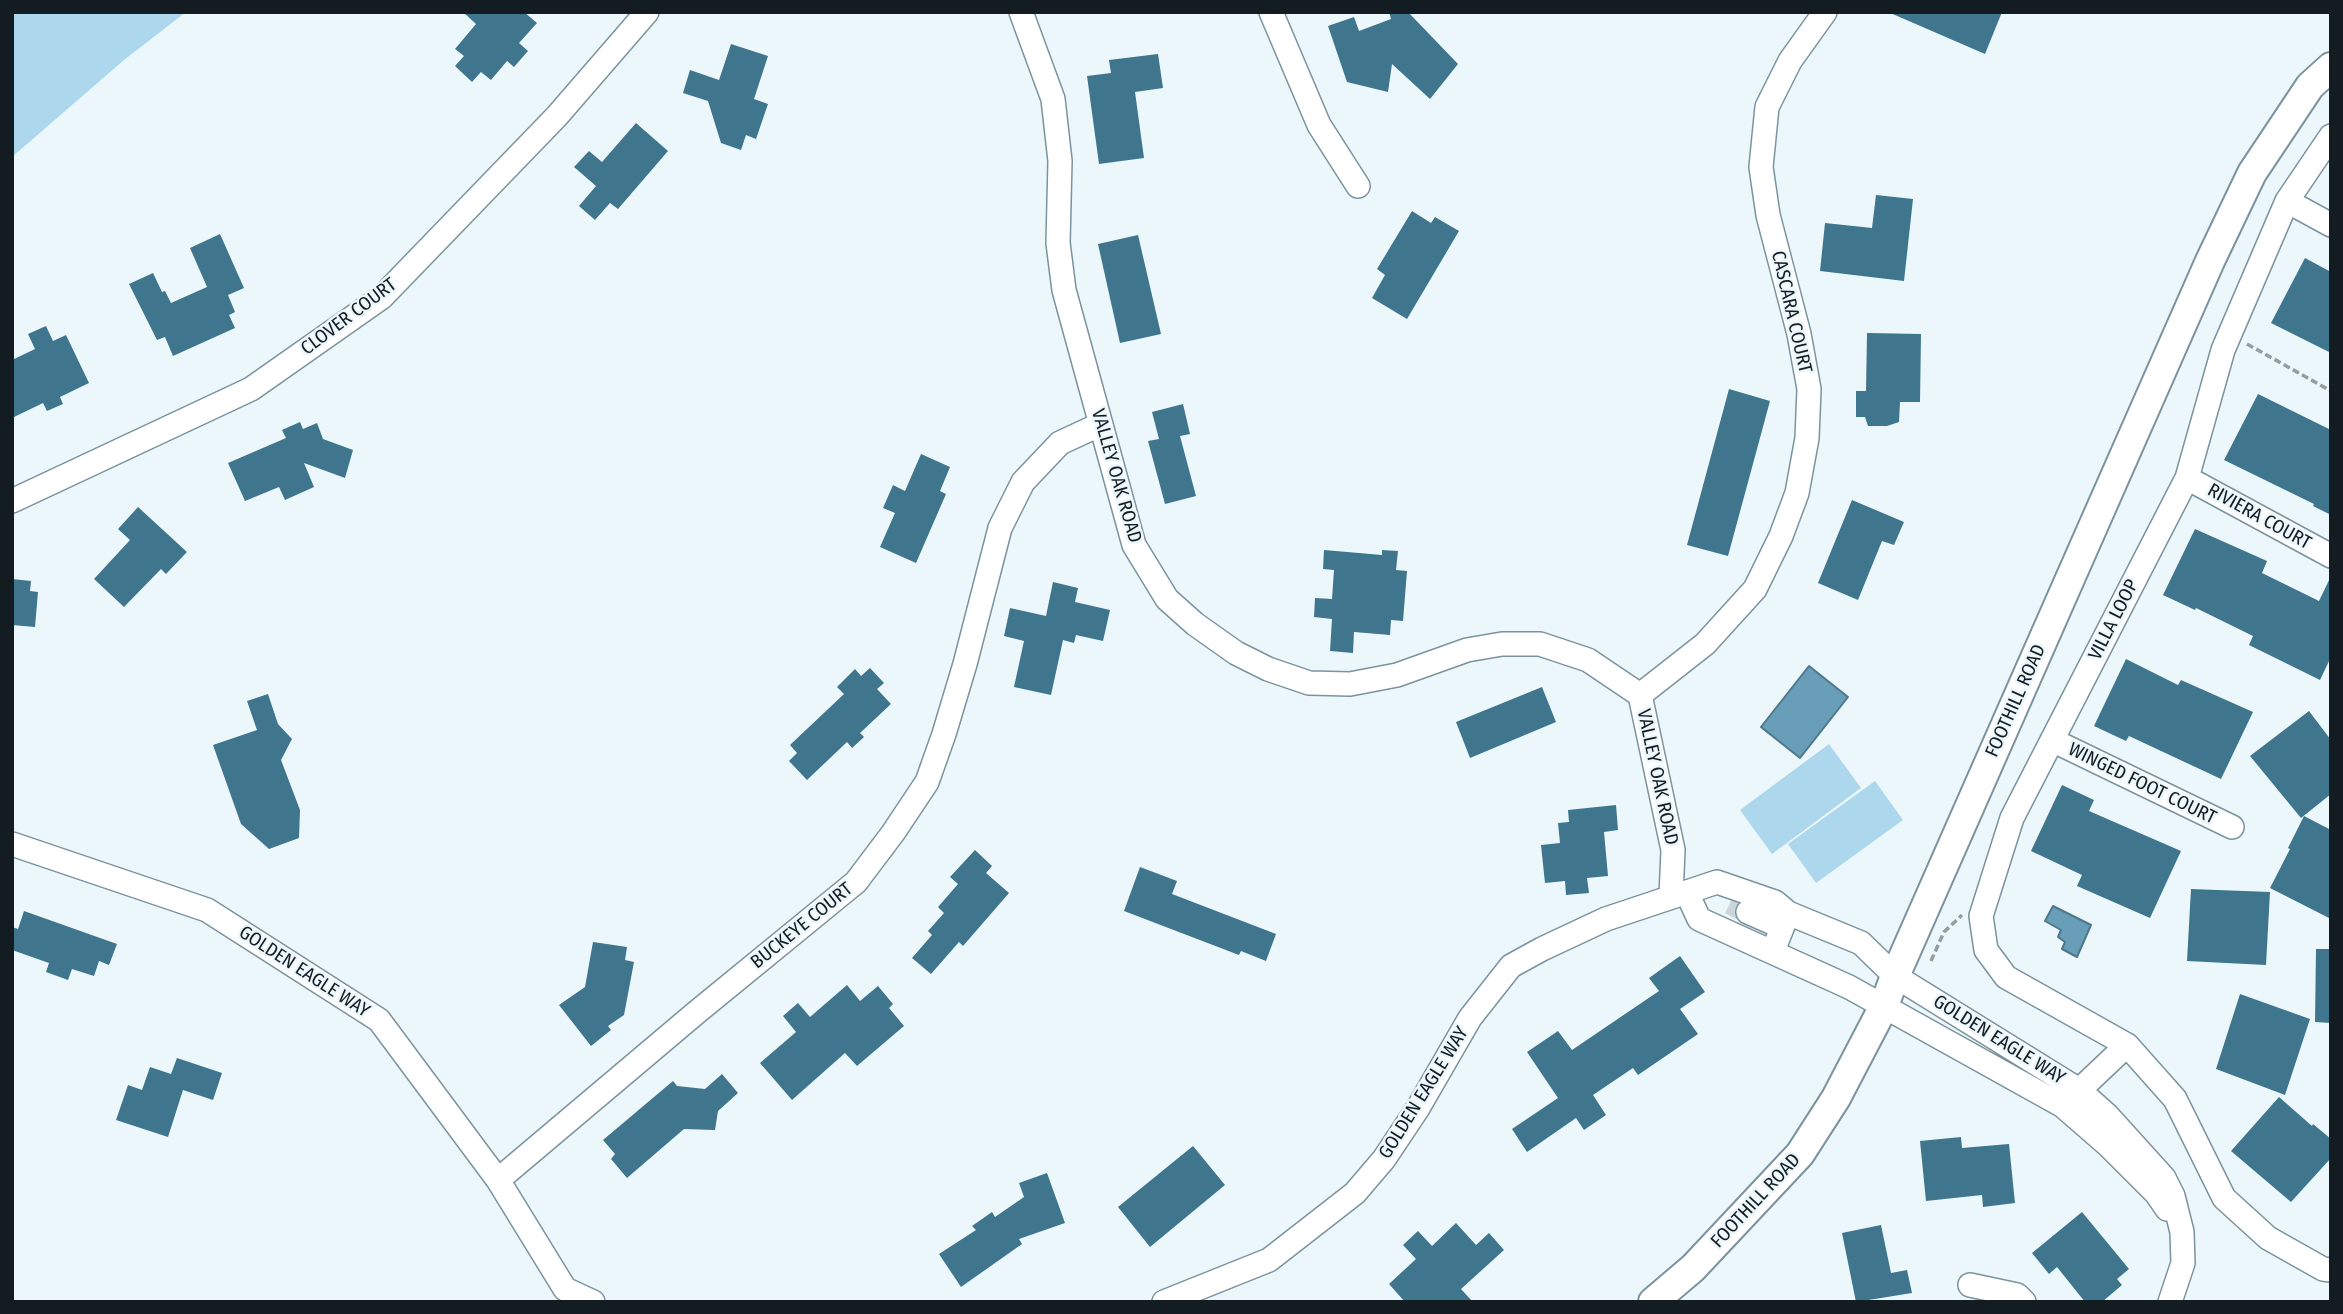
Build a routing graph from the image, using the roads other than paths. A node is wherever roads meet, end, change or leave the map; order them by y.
1 (647, 12) edge
2 (1021, 12) edge
3 (1270, 12) edge
4 (1825, 12) edge
5 (2331, 67) edge
6 (2331, 136) edge
7 (1358, 186) dead end
8 (2287, 201) junction
9 (2331, 225) edge
10 (1101, 424) junction
11 (2187, 478) junction
12 (12, 501) edge
13 (2331, 556) edge
14 (1640, 695) junction
15 (2052, 740) junction
16 (2232, 827) dead end
17 (12, 844) edge
18 (1679, 894) junction
19 (1785, 920) junction
20 (1773, 951) junction
21 (1895, 976) junction
22 (1884, 1006) junction
23 (2127, 1045) junction
24 (2071, 1098) junction
25 (498, 1180) junction
26 (2331, 1270) edge
27 (1970, 1285) dead end
28 (593, 1302) edge
29 (1164, 1302) edge
30 (1653, 1302) edge
31 (2024, 1302) edge
32 (2170, 1302) edge

1 - 12 street, CLOVER COURT
2 - 10 street, VALLEY OAK ROAD
3 - 7 street
4 - 14 street, CASCARA COURT
5 - 21 main road, FOOTHILL ROAD
6 - 8 street, VILLA LOOP
8 - 9 street
8 - 11 street, VILLA LOOP
10 - 14 street, VALLEY OAK ROAD
10 - 25 street, BUCKEYE COURT
11 - 13 street, RIVIERA COURT
11 - 15 street, VILLA LOOP
14 - 18 street, VALLEY OAK ROAD
15 - 16 street, WINGED FOOT COURT
15 - 23 street, VILLA LOOP
17 - 25 street, GOLDEN EAGLE WAY
18 - 19 street, GOLDEN EAGLE WAY
18 - 19 street, GOLDEN EAGLE WAY
18 - 20 street, GOLDEN EAGLE WAY
18 - 29 street, GOLDEN EAGLE WAY
19 - 20 street
19 - 21 street, GOLDEN EAGLE WAY
20 - 22 street, GOLDEN EAGLE WAY
21 - 22 main road, FOOTHILL ROAD
21 - 24 street, GOLDEN EAGLE WAY
22 - 24 street, GOLDEN EAGLE WAY
22 - 30 main road, FOOTHILL ROAD
23 - 24 street
23 - 26 street, VILLA LOOP
24 - 32 street, GOLDEN EAGLE WAY
25 - 28 street, GOLDEN EAGLE WAY
27 - 31 street

